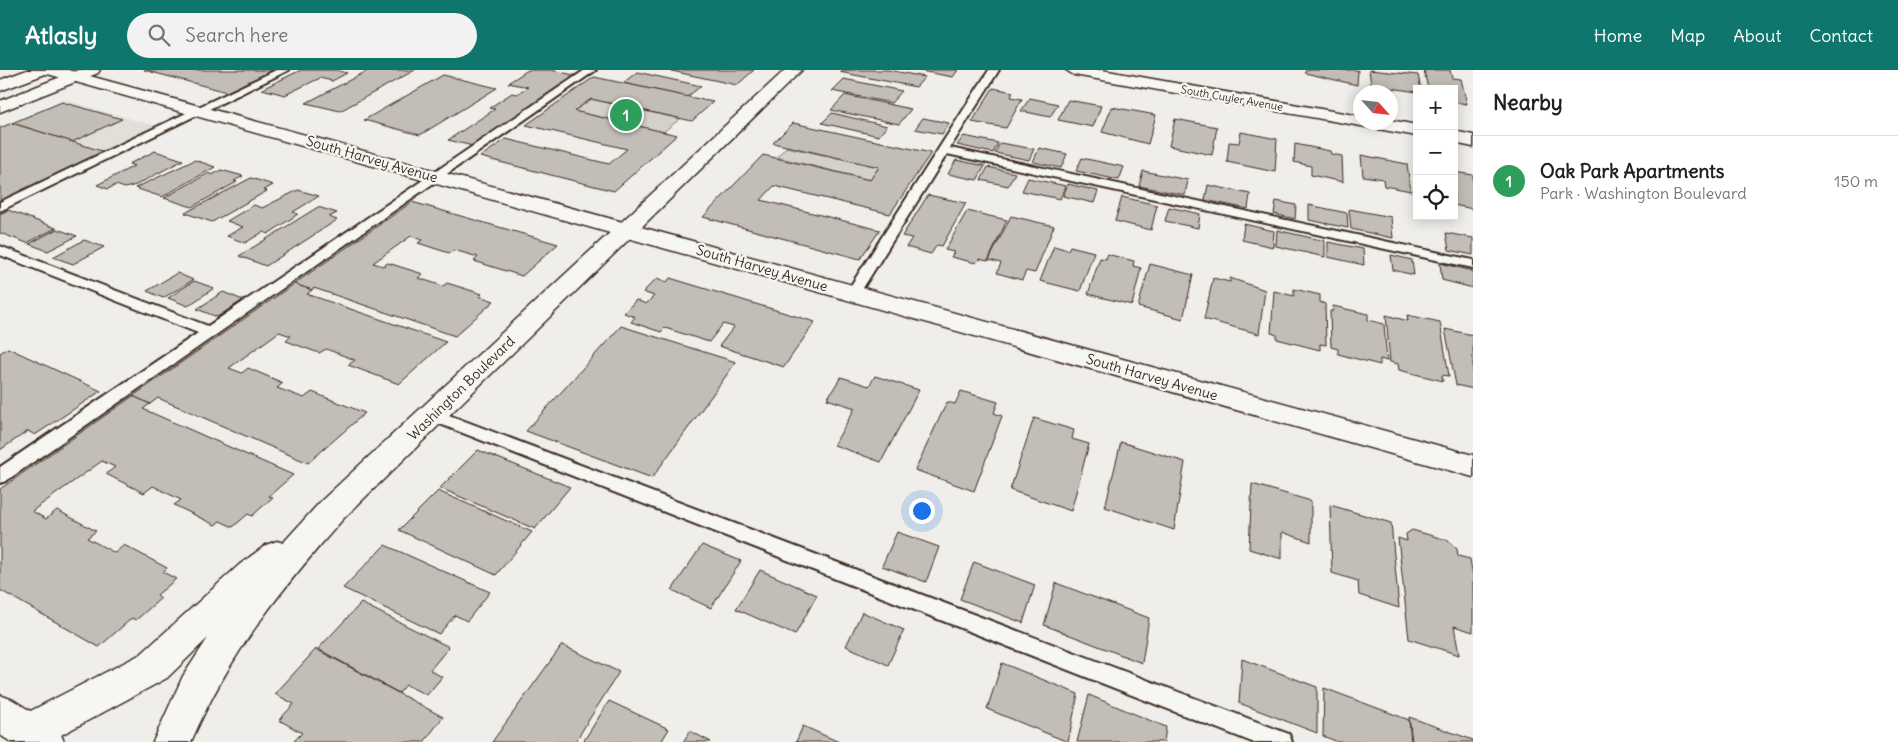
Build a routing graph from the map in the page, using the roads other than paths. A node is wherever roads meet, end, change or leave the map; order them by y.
1 (42, 70) edge
2 (50, 70) edge
3 (284, 70) edge
4 (570, 70) edge
5 (794, 70) edge
6 (994, 70) edge
7 (1074, 70) edge
8 (588, 72) edge
9 (84, 73) edge
10 (0, 86) edge
11 (0, 107) edge
12 (198, 111) junction
13 (1353, 120) edge
14 (1398, 127) edge
15 (1413, 130) edge
16 (1458, 138) edge
17 (1473, 141) edge
18 (945, 150) junction
19 (435, 177) junction
20 (0, 207) edge
21 (626, 230) junction
22 (0, 250) edge
23 (1473, 264) edge
24 (853, 294) junction
25 (209, 332) junction
26 (432, 415) junction
27 (1473, 466) edge
28 (0, 476) edge
29 (332, 510) junction
30 (24, 729) edge
31 (172, 742) edge
32 (1281, 742) edge

1 - 10 street
2 - 9 street, South Harvey Avenue
3 - 12 lane
4 - 8 lane
5 - 21 street, Washington Boulevard
6 - 18 lane
7 - 13 street, South Cuyler Avenue
8 - 19 lane
9 - 11 street
9 - 12 street, South Harvey Avenue
12 - 19 street, South Harvey Avenue
12 - 20 lane
14 - 15 street
16 - 17 street
18 - 23 lane
18 - 24 lane
19 - 21 street, South Harvey Avenue
19 - 25 lane
21 - 24 street, South Harvey Avenue
21 - 26 street, Washington Boulevard
22 - 25 lane
24 - 27 street, South Harvey Avenue
25 - 28 lane
26 - 29 street, Washington Boulevard
26 - 32 lane
29 - 30 street
29 - 31 street, Washington Boulevard

